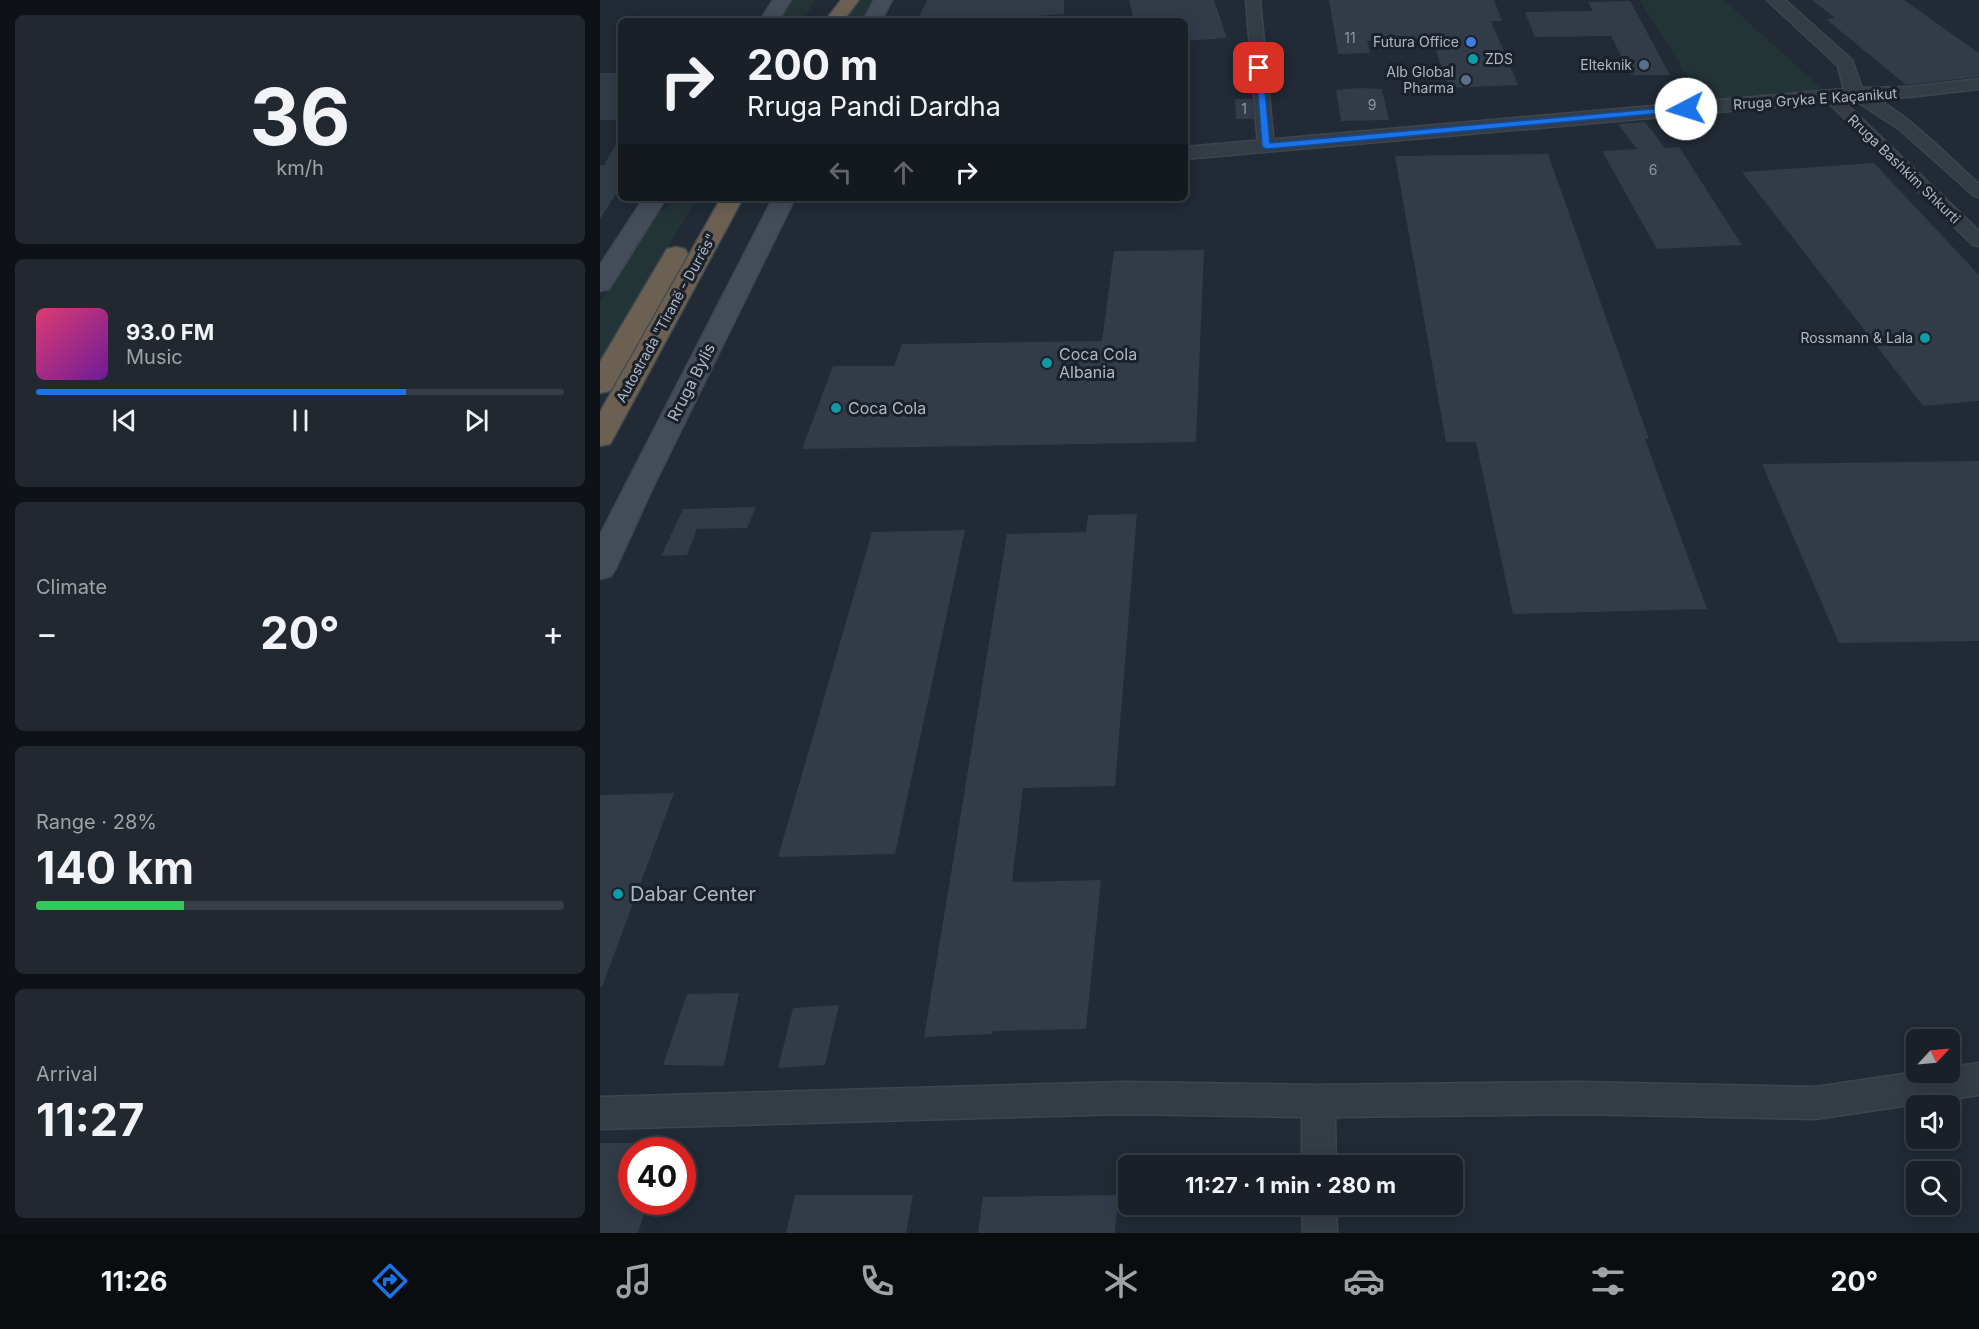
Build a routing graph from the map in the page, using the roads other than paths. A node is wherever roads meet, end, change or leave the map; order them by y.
1 (782, 0) edge
2 (842, 0) edge
3 (850, 0) edge
4 (883, 0) edge
5 (1253, 0) edge
6 (1775, 0) edge
7 (771, 18) edge
8 (833, 18) edge
9 (835, 18) edge
10 (874, 18) edge
11 (1979, 84) edge
12 (1856, 94) junction
13 (1830, 96) junction
14 (1266, 146) junction
15 (1188, 153) edge
16 (1979, 192) edge
17 (653, 201) edge
18 (707, 201) edge
19 (730, 201) edge
20 (782, 201) edge
21 (1979, 241) edge
22 (600, 284) edge
23 (600, 385) edge
24 (600, 437) edge
25 (600, 568) edge
26 (1979, 1079) edge
27 (1318, 1101) junction
28 (600, 1113) edge
29 (1319, 1155) edge
30 (1320, 1215) edge
31 (1320, 1233) edge

1 - 7 main road
2 - 8 highway
3 - 9 highway
4 - 10 main road
5 - 14 street
6 - 12 street
11 - 12 street, Rruga Gryka E Kaçanikut
12 - 13 street, Rruga Gryka E Kaçanikut
12 - 16 street
13 - 14 street, Rruga Gryka E Kaçanikut
13 - 21 street, Rruga Bashkim Shkurti
14 - 15 street, Rruga Gryka E Kaçanikut
17 - 22 main road
18 - 23 highway, Autostrada "Tiranë - Durrës"
19 - 24 highway, Autostrada "Tiranë - Durrës"
20 - 25 main road, Rruga Bylis
26 - 27 street
27 - 28 street
27 - 29 street
30 - 31 street

